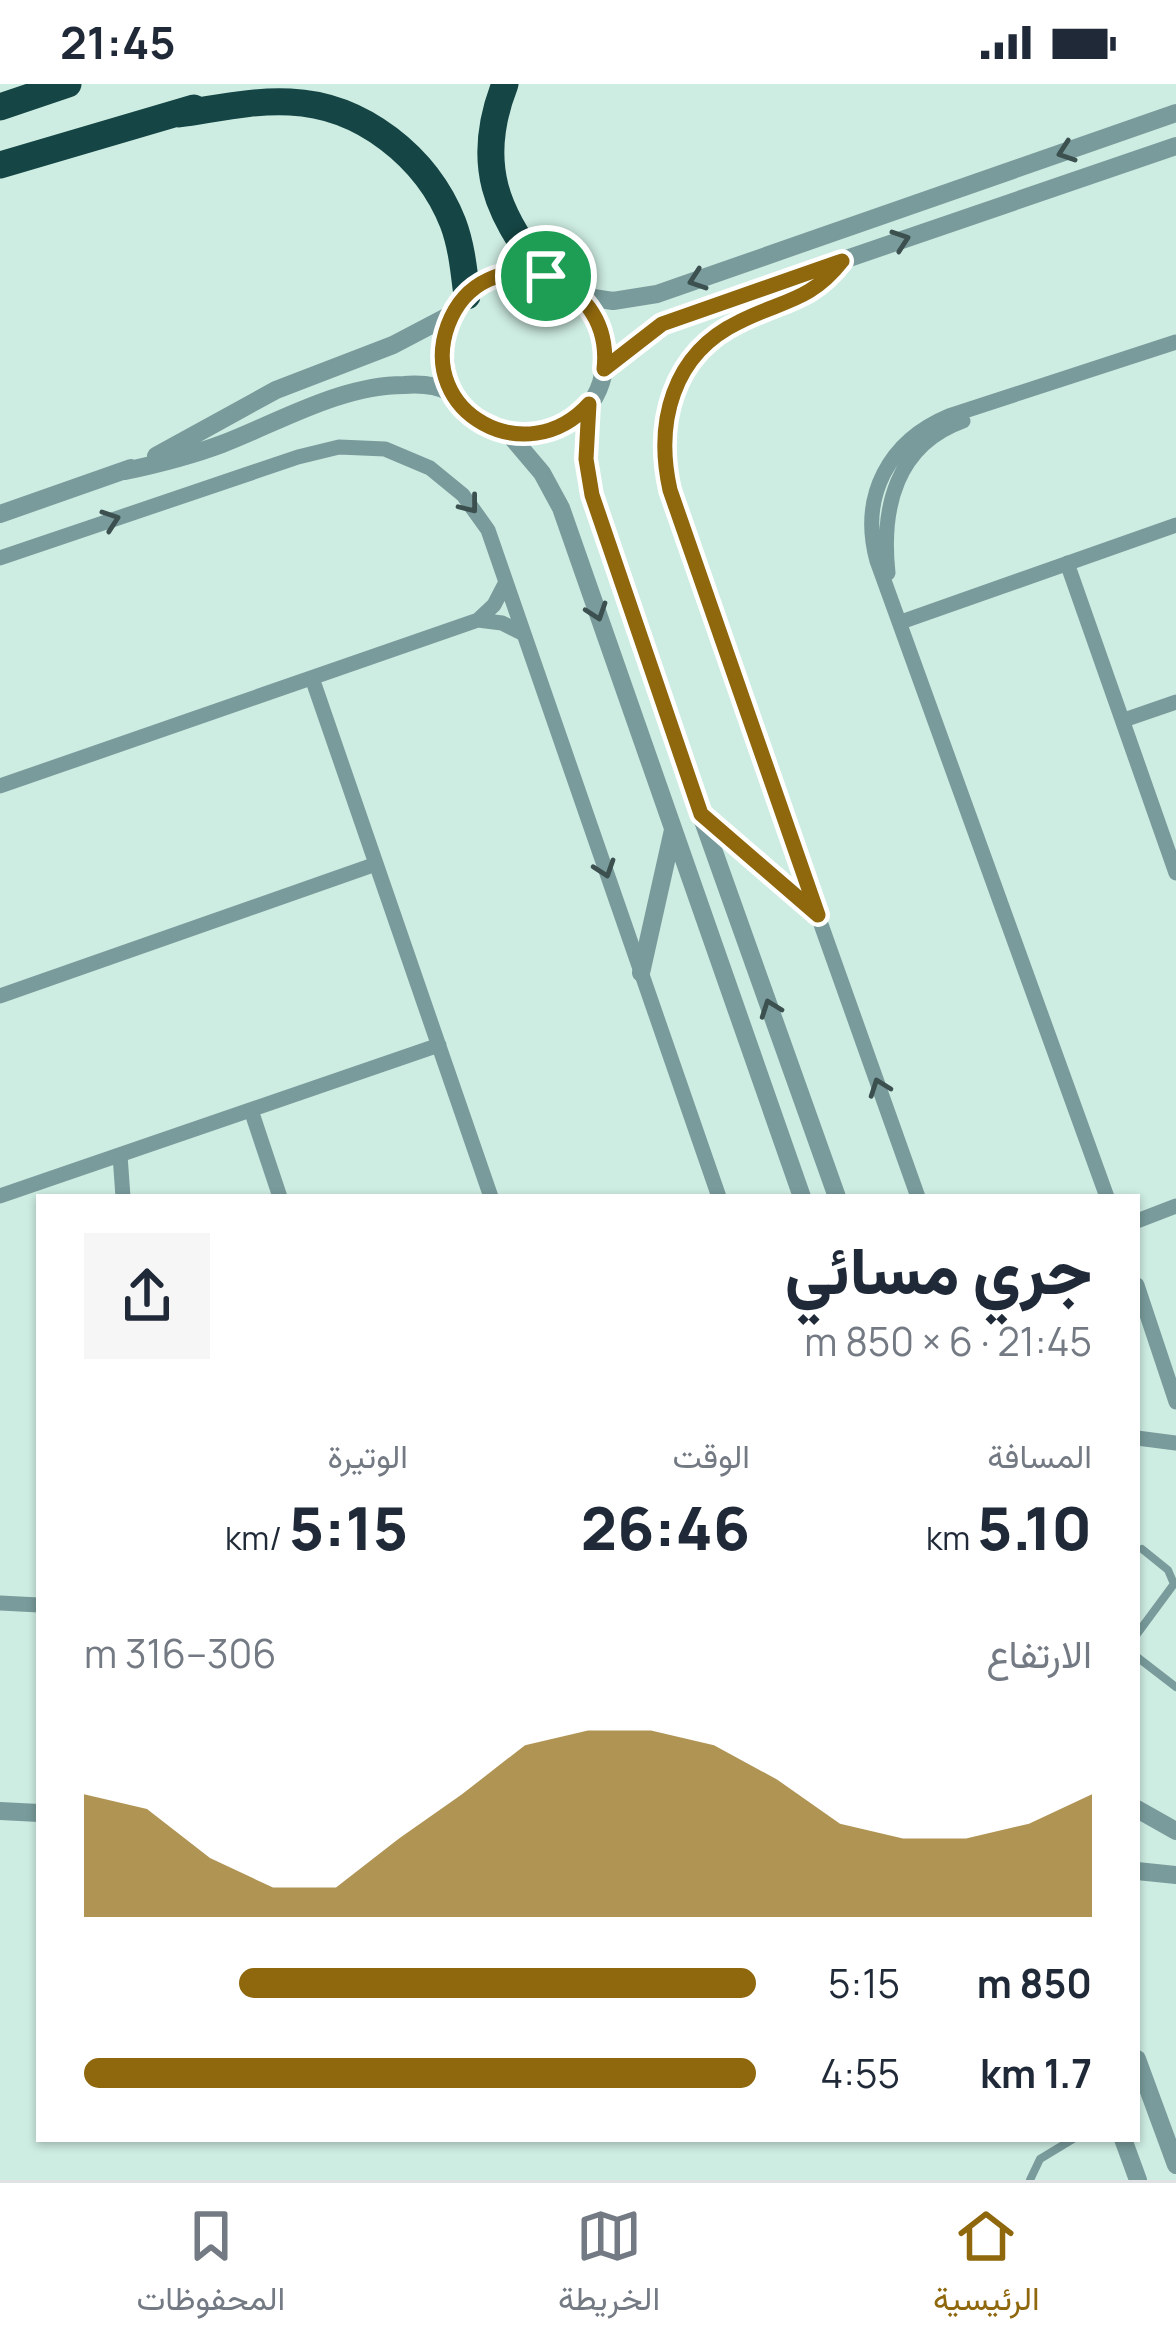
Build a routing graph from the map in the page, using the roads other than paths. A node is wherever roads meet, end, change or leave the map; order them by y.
1 (68, 84) edge
2 (260, 84) edge
3 (505, 84) edge
4 (0, 107) edge
5 (1176, 113) edge
6 (179, 114) junction
7 (1176, 146) edge
8 (0, 165) edge
9 (842, 261) junction
10 (546, 276) junction
11 (580, 296) junction
12 (460, 305) junction
13 (1176, 342) edge
14 (604, 369) junction
15 (453, 393) junction
16 (589, 404) junction
17 (509, 434) junction
18 (125, 471) junction
19 (0, 514) edge
20 (1176, 525) edge
21 (0, 558) edge
22 (1067, 563) junction
23 (506, 582) junction
24 (478, 620) junction
25 (902, 622) junction
26 (524, 634) junction
27 (312, 678) junction
28 (1176, 703) edge
29 (1124, 720) junction
30 (0, 786) edge
31 (701, 814) junction
32 (673, 830) junction
33 (376, 864) junction
34 (1176, 872) edge
35 (818, 915) junction
36 (641, 973) junction
37 (0, 996) edge
38 (439, 1045) junction
39 (251, 1110) junction
40 (120, 1155) junction
41 (123, 1194) edge
42 (279, 1194) edge
43 (490, 1194) edge
44 (718, 1194) edge
45 (801, 1194) edge
46 (836, 1194) edge
47 (917, 1194) edge
48 (1106, 1194) edge
49 (0, 1196) edge
50 (1176, 1206) edge
51 (1140, 1220) edge
52 (1140, 1294) edge
53 (1176, 1402) edge
54 (1140, 1438) edge
55 (1176, 1442) edge
56 (1142, 1549) dead end
57 (0, 1603) edge
58 (36, 1605) edge
59 (1140, 1630) edge
60 (1140, 1660) edge
61 (1176, 1688) edge
62 (0, 1811) edge
63 (1140, 1811) edge
64 (36, 1813) edge
65 (1176, 1831) edge
66 (1140, 1871) edge
67 (1176, 1875) edge
68 (1140, 2067) edge
69 (1068, 2142) edge
70 (1125, 2142) edge
71 (1176, 2164) edge
72 (1030, 2180) edge
73 (1138, 2180) edge

1 - 4 highway
2 - 6 highway
3 - 10 highway
5 -> 11 street
6 - 8 highway
6 - 12 highway
9 -> 7 street
9 - 14 street
9 - 35 street
10 - 11 street
10 - 12 street
11 - 14 street
12 - 15 street
12 - 18 street
13 - 25 street
14 - 16 street
15 - 17 street
15 - 18 street
16 - 17 street
16 - 31 street
17 -> 32 street
18 - 19 street
20 - 22 street
21 -> 23 street
22 - 25 street
22 - 29 street
23 - 24 street
23 - 26 street
24 - 26 street
24 - 27 street
25 - 48 street
26 -> 36 street
27 - 30 street
27 - 33 street
28 - 29 street
29 - 34 street
31 - 35 street
46 -> 31 street
32 - 36 street
32 - 45 street
33 - 37 street
33 - 38 street
47 -> 35 street
36 - 44 street
38 - 39 street
38 - 43 street
39 - 40 street
39 - 42 street
40 - 41 street
40 - 49 street
50 - 51 street
52 - 53 street
54 - 55 street
56 - 59 lane
57 - 58 street
60 - 61 lane
62 - 64 street
63 - 65 street
66 - 67 street
68 - 71 street
69 - 72 lane
70 - 73 street

